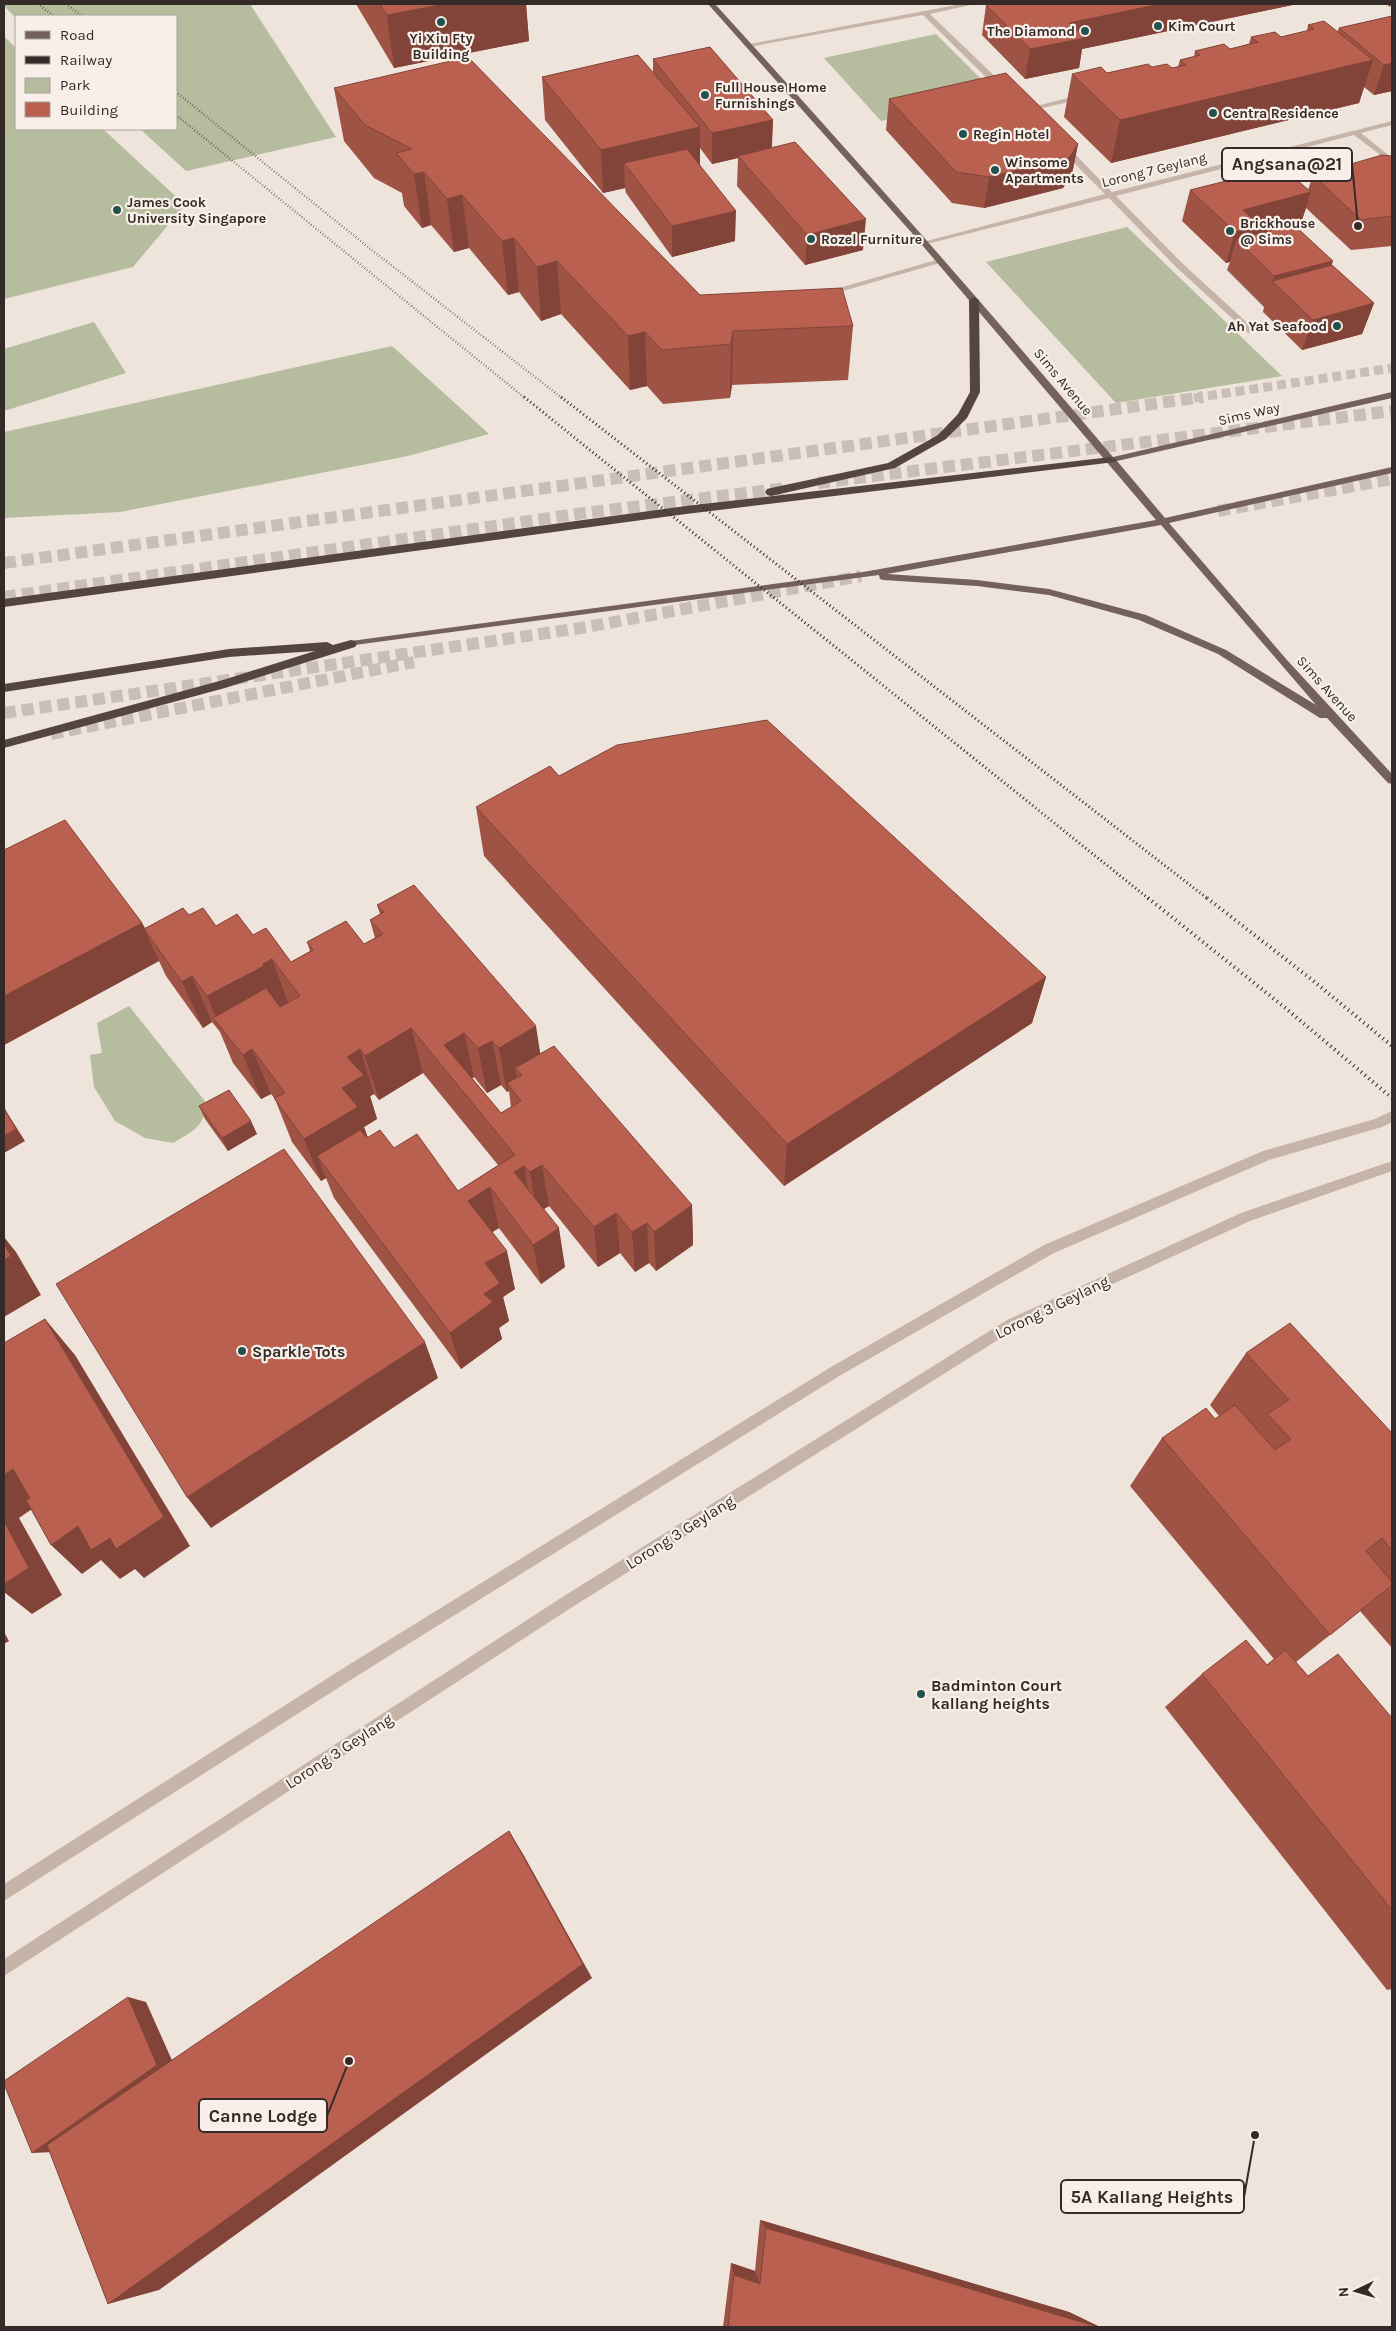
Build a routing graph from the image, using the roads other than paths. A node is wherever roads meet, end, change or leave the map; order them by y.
1 (711, 4) edge
2 (971, 4) edge
3 (924, 12) junction
4 (749, 45) junction
5 (1092, 94) edge
6 (1011, 97) edge
7 (1018, 104) edge
8 (1025, 110) junction
9 (1032, 117) edge
10 (1392, 123) edge
11 (1356, 133) junction
12 (1059, 144) edge
13 (1392, 162) edge
14 (1110, 195) junction
15 (923, 243) junction
16 (940, 262) junction
17 (818, 295) edge
18 (974, 300) junction
19 (1250, 331) dead end
20 (1392, 395) edge
21 (1111, 460) junction
22 (1392, 470) edge
23 (686, 510) junction
24 (1162, 522) junction
25 (863, 575) junction
26 (4, 603) edge
27 (350, 644) junction
28 (4, 688) edge
29 (1335, 722) junction
30 (4, 744) edge
31 (1392, 780) edge
32 (1392, 1116) edge
33 (1392, 1166) edge
34 (4, 1893) edge
35 (4, 1968) edge

1 - 4 main road, Sims Avenue
2 - 3 street
3 - 4 street
3 - 6 street
4 - 15 main road, Sims Avenue
5 - 8 street
7 - 8 street
8 - 9 street
10 - 11 street, Lorong 7 Geylang
11 - 13 street
11 - 14 street, Lorong 7 Geylang
12 - 14 street
14 - 15 street, Lorong 7 Geylang
14 - 19 street
15 - 16 main road, Sims Avenue
16 - 17 street
16 - 18 main road, Sims Avenue
18 - 21 main road, Sims Avenue
18 - 23 highway
20 - 21 main road, Sims Way
21 - 23 highway
21 - 24 main road, Sims Avenue
22 - 24 main road
23 - 26 highway
24 - 25 main road
24 - 29 main road, Sims Avenue
25 - 27 main road
25 - 29 main road
27 - 28 highway
27 - 30 highway
29 - 31 main road, Sims Avenue
32 - 34 street
33 - 35 street, Lorong 3 Geylang

